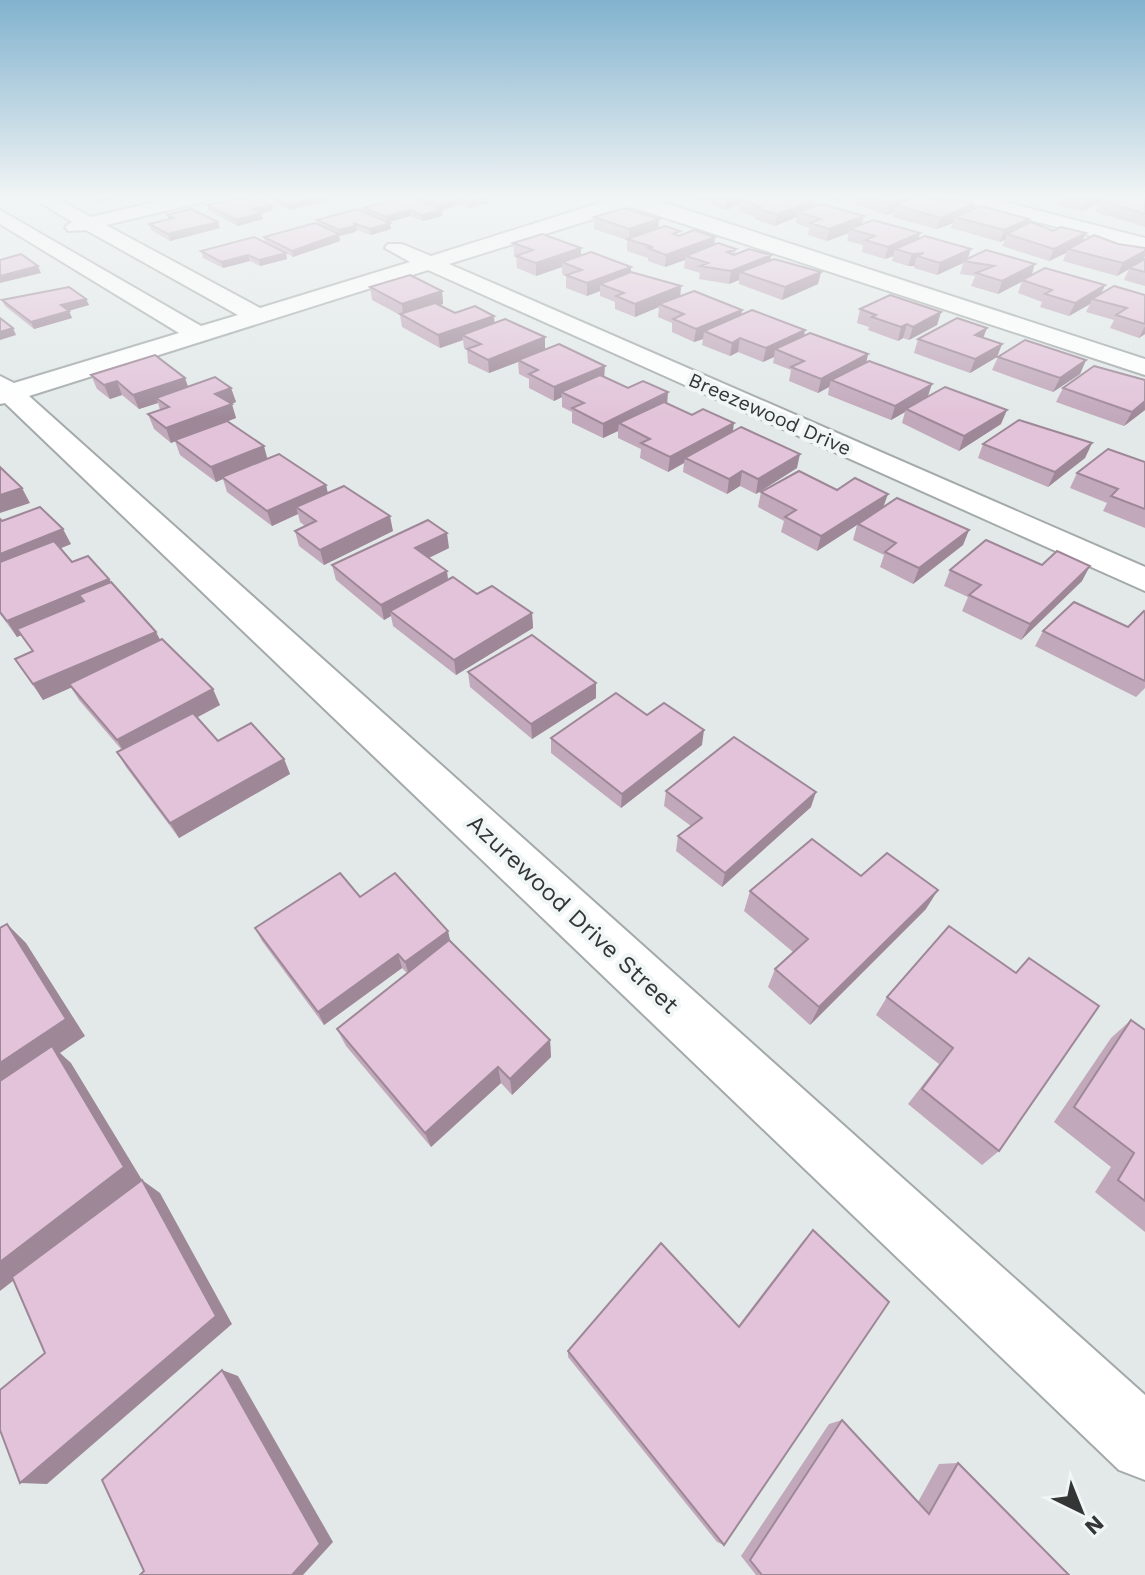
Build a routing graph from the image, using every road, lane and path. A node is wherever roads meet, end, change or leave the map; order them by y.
1 (92, 272) edge
2 (176, 272) edge
3 (375, 272) edge
4 (470, 272) edge
5 (853, 272) edge
6 (254, 290) dead end
7 (225, 298) junction
8 (166, 315) junction
9 (257, 316) junction
10 (136, 324) dead end
11 (199, 335) junction
12 (1145, 367) edge
13 (4, 391) edge
14 (1145, 580) edge
15 (1145, 1444) edge

1 - 8 street
2 - 7 street
3 - 9 street
4 - 14 street, Breezewood Drive
5 - 12 street
6 - 7 street
7 - 8 street
7 - 9 street
8 - 10 street
8 - 11 street
9 - 11 street
11 - 13 street
13 - 15 street, Azurewood Drive Street

